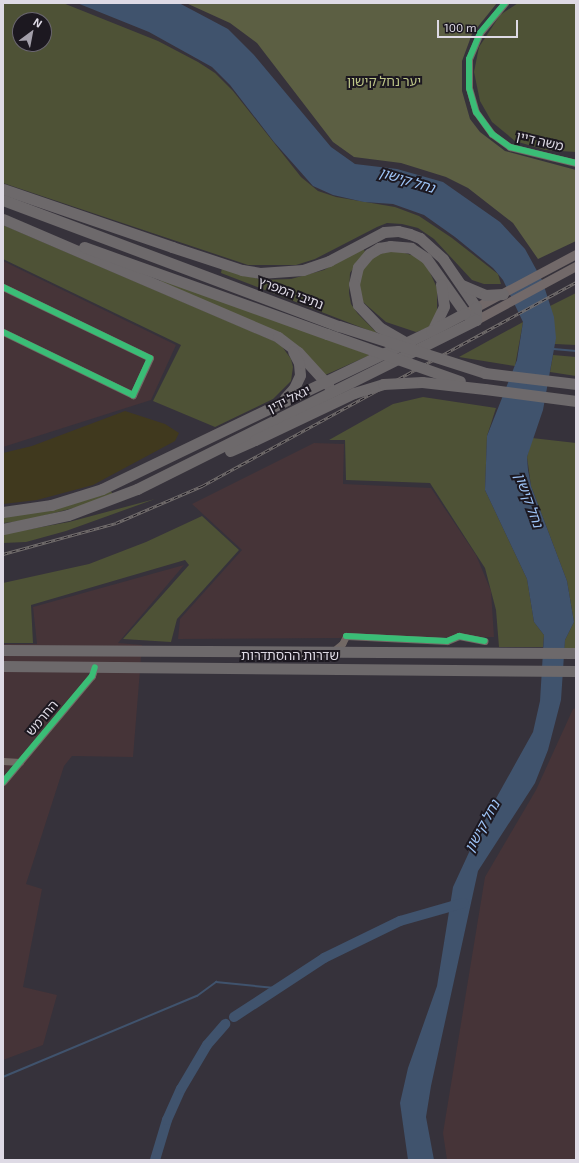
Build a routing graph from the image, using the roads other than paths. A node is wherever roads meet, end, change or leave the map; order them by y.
1 (505, 3) edge
2 (576, 158) edge
3 (567, 159) junction
4 (576, 163) edge
5 (3, 189) edge
6 (3, 193) edge
7 (3, 200) edge
8 (3, 218) edge
9 (144, 252) junction
10 (576, 254) edge
11 (576, 266) edge
12 (434, 269) junction
13 (462, 285) junction
14 (3, 287) edge
15 (505, 299) junction
16 (476, 307) junction
17 (464, 313) junction
18 (476, 320) junction
19 (431, 331) junction
20 (3, 332) edge
21 (287, 343) junction
22 (434, 358) junction
23 (323, 382) junction
24 (576, 384) edge
25 (485, 389) junction
26 (336, 391) junction
27 (282, 401) junction
28 (576, 401) edge
29 (137, 489) junction
30 (3, 512) edge
31 (3, 529) edge
32 (346, 636) junction
33 (485, 641) dead end
34 (3, 650) edge
35 (331, 652) junction
36 (356, 652) junction
37 (576, 653) edge
38 (3, 666) edge
39 (95, 667) junction
40 (576, 671) edge
41 (3, 761) edge
42 (20, 762) junction
43 (3, 782) edge

1 - 3 street, משה דיין
2 - 3 street, משה דיין
3 - 4 street, משה דיין
5 - 13 highway
6 - 9 highway
7 - 9 highway, נתיבי המפרץ
8 - 21 highway
8 - 25 highway, נתיבי המפרץ, bridge
9 - 22 highway, נתיבי המפרץ, bridge
10 - 15 main road, יגאל ידין
11 - 15 main road, יגאל ידין
12 - 17 highway
12 - 19 highway
12 - 22 highway, bridge
13 - 15 highway
13 - 16 highway
14 - 20 street
15 - 16 main road, יגאל ידין
15 - 18 main road, יגאל ידין
16 - 17 main road, יגאל ידין
16 - 18 highway
17 - 18 highway
17 - 19 highway, יגאל ידין
18 - 26 highway, יגאל ידין
19 - 23 highway, יגאל ידין
21 - 23 highway
21 - 27 highway
22 - 24 highway, נתיבי המפרץ, bridge
23 - 26 highway
23 - 27 highway, יגאל ידין
25 - 28 highway, נתיבי המפרץ
25 - 29 highway, bridge
26 - 29 highway, יגאל ידין
27 - 30 highway, יגאל ידין
29 - 31 highway, יגאל ידין
32 - 33 street
32 - 35 street
32 - 36 street
34 - 35 highway, שדרות ההסתדרות
35 - 36 highway, שדרות ההסתדרות
36 - 37 highway, שדרות ההסתדרות
38 - 39 highway, שדרות ההסתדרות
39 - 40 highway, שדרות ההסתדרות
39 - 42 street, החרמש
41 - 42 street
42 - 43 street, החרמש

